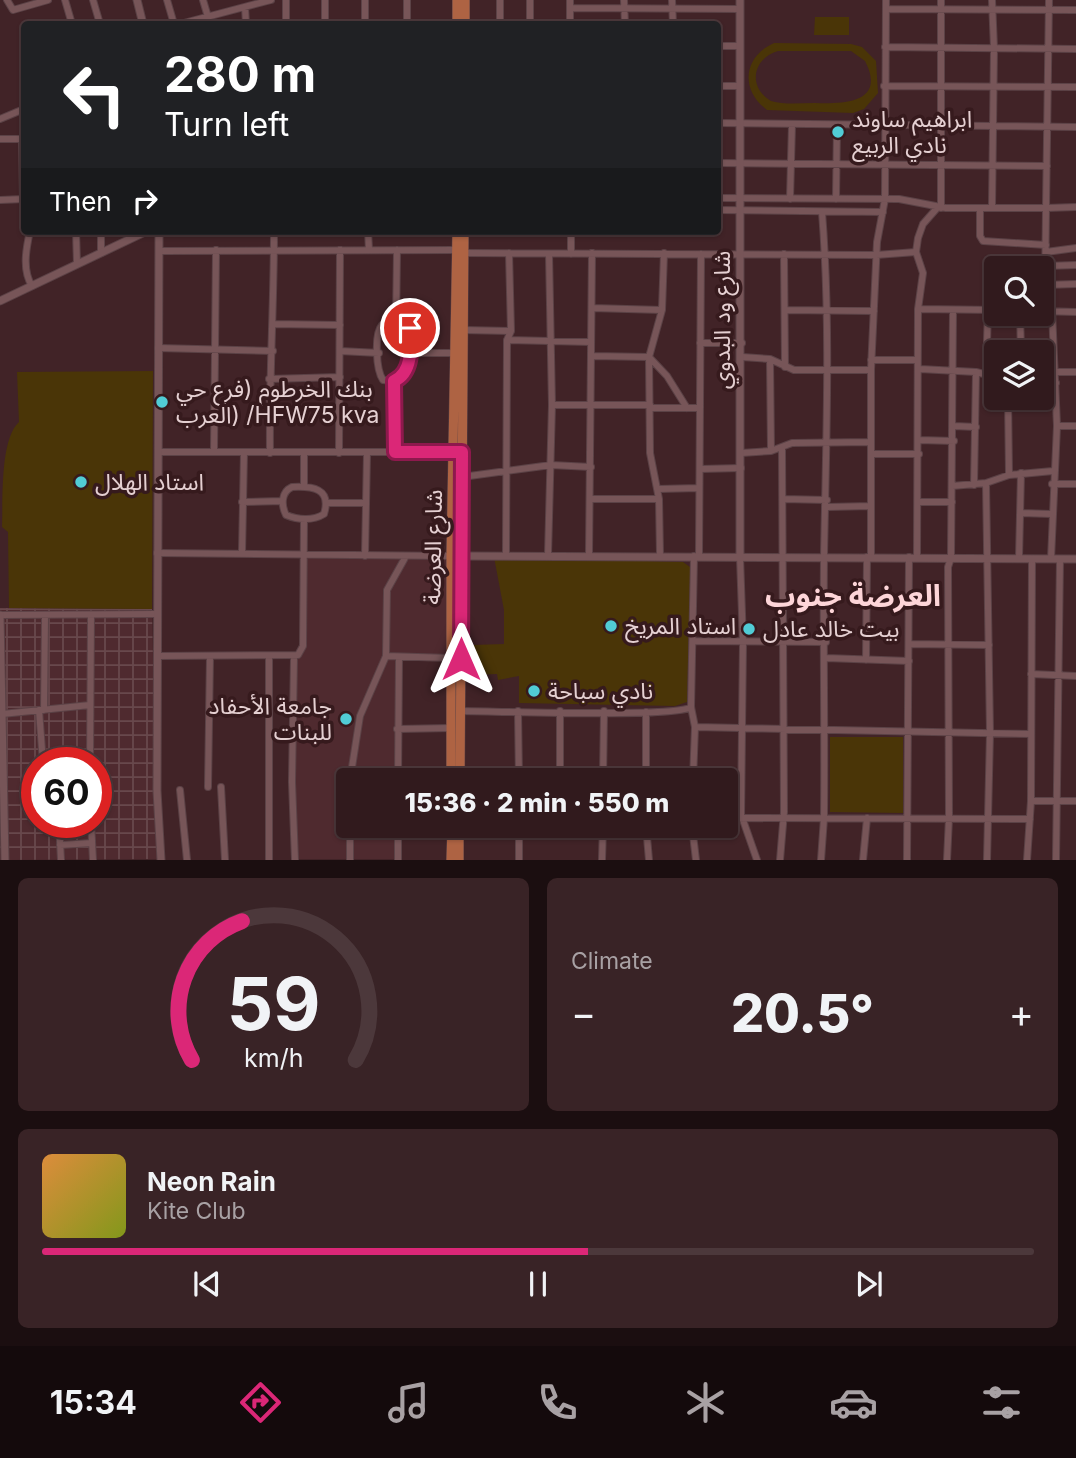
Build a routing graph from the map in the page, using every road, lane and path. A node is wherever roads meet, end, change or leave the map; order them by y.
1 (7, 0) edge
2 (46, 0) edge
3 (65, 0) edge
4 (93, 0) edge
5 (137, 0) edge
6 (167, 0) edge
7 (203, 0) edge
8 (271, 0) edge
9 (286, 0) edge
10 (325, 0) edge
11 (365, 0) edge
12 (407, 0) edge
13 (457, 0) edge
14 (465, 0) edge
15 (500, 0) edge
16 (530, 0) edge
17 (570, 0) edge
18 (672, 0) edge
19 (886, 0) edge
20 (941, 0) edge
21 (992, 0) edge
22 (1049, 0) edge
23 (254, 2) edge
24 (27, 3) edge
25 (624, 4) edge
26 (740, 4) edge
27 (246, 7) junction
28 (570, 8) junction
29 (671, 9) junction
30 (886, 9) junction
31 (941, 9) junction
32 (992, 10) junction
33 (1048, 10) junction
34 (1076, 10) edge
35 (208, 17) junction
36 (71, 21) edge
37 (99, 21) edge
38 (142, 21) edge
39 (173, 21) edge
40 (192, 21) edge
41 (247, 21) edge
42 (286, 21) edge
43 (324, 21) edge
44 (365, 21) edge
45 (407, 21) edge
46 (457, 21) edge
47 (465, 21) edge
48 (500, 21) edge
49 (530, 21) edge
50 (570, 21) edge
51 (673, 21) edge
52 (721, 46) edge
53 (740, 46) junction
54 (885, 47) junction
55 (942, 48) junction
56 (995, 48) junction
57 (1048, 49) junction
58 (1076, 49) edge
59 (721, 86) edge
60 (740, 86) junction
61 (884, 86) junction
62 (942, 86) junction
63 (1076, 87) edge
64 (994, 88) junction
65 (1048, 88) junction
66 (21, 110) edge
67 (0, 119) edge
68 (721, 123) edge
69 (739, 124) junction
70 (792, 125) junction
71 (837, 125) junction
72 (884, 125) junction
73 (991, 125) junction
74 (940, 126) junction
75 (1048, 127) junction
76 (1076, 127) edge
77 (0, 139) edge
78 (21, 139) edge
79 (721, 163) edge
80 (739, 163) junction
81 (791, 163) junction
82 (838, 164) junction
83 (885, 164) junction
84 (939, 164) junction
85 (991, 164) junction
86 (1047, 166) junction
87 (721, 198) edge
88 (21, 199) edge
89 (740, 199) junction
90 (790, 199) junction
91 (836, 199) junction
92 (885, 199) junction
93 (0, 200) edge
94 (939, 207) junction
95 (1076, 207) edge
96 (980, 208) junction
97 (992, 208) junction
98 (1046, 208) junction
99 (721, 210) edge
100 (740, 211) junction
101 (822, 212) junction
102 (883, 212) junction
103 (30, 235) edge
104 (76, 235) edge
105 (101, 235) edge
106 (139, 235) edge
107 (159, 235) edge
108 (274, 235) edge
109 (368, 235) edge
110 (458, 235) edge
111 (463, 235) edge
112 (571, 235) edge
113 (1046, 248) junction
114 (1076, 248) edge
115 (216, 250) junction
116 (274, 250) junction
117 (340, 250) junction
118 (369, 250) junction
119 (397, 250) junction
120 (159, 251) junction
121 (460, 251) junction
122 (916, 252) junction
123 (101, 253) junction
124 (509, 253) junction
125 (592, 253) junction
126 (664, 253) junction
127 (549, 254) junction
128 (570, 254) junction
129 (701, 254) junction
130 (742, 254) junction
131 (784, 254) junction
132 (826, 255) junction
133 (876, 255) junction
134 (1046, 256) edge
135 (77, 264) junction
136 (1076, 265) edge
137 (1054, 266) edge
138 (1076, 284) edge
139 (1054, 285) edge
140 (32, 286) junction
141 (0, 300) edge
142 (592, 309) junction
143 (918, 309) junction
144 (662, 310) junction
145 (785, 310) junction
146 (953, 310) junction
147 (984, 310) edge
148 (825, 311) junction
149 (874, 311) junction
150 (1054, 311) edge
151 (1076, 312) edge
152 (273, 324) junction
153 (340, 325) junction
154 (396, 325) junction
155 (1049, 326) edge
156 (463, 330) junction
157 (511, 331) junction
158 (507, 340) junction
159 (552, 341) junction
160 (591, 342) junction
161 (701, 343) junction
162 (742, 343) junction
163 (158, 348) junction
164 (213, 350) junction
165 (273, 351) junction
166 (340, 351) junction
167 (379, 353) junction
168 (409, 353) junction
169 (455, 353) junction
170 (592, 356) junction
171 (649, 357) junction
172 (742, 357) junction
173 (770, 359) junction
174 (871, 360) junction
175 (918, 360) junction
176 (785, 367) junction
177 (920, 369) junction
178 (870, 370) junction
179 (955, 370) junction
180 (825, 371) junction
181 (976, 372) junction
182 (1056, 372) junction
183 (1076, 372) edge
184 (984, 374) edge
185 (340, 377) junction
186 (269, 379) junction
187 (394, 381) junction
188 (1056, 383) joint
189 (592, 404) junction
190 (552, 405) junction
191 (650, 406) junction
192 (687, 408) junction
193 (700, 408) junction
194 (1007, 410) edge
195 (954, 426) junction
196 (976, 426) junction
197 (1057, 426) junction
198 (1076, 426) edge
199 (919, 440) junction
200 (954, 441) junction
201 (871, 442) junction
202 (828, 443) junction
203 (782, 447) junction
204 (771, 451) junction
205 (158, 452) junction
206 (214, 452) junction
207 (244, 452) junction
208 (395, 452) junction
209 (458, 452) junction
210 (270, 453) junction
211 (303, 453) junction
212 (339, 453) junction
213 (366, 453) junction
214 (741, 453) junction
215 (871, 454) junction
216 (919, 454) junction
217 (551, 465) junction
218 (591, 467) junction
219 (741, 468) junction
220 (699, 469) junction
221 (1053, 471) junction
222 (508, 472) junction
223 (1020, 473) junction
224 (1009, 475) junction
225 (462, 477) junction
226 (986, 483) junction
227 (1052, 484) junction
228 (1076, 484) edge
229 (974, 485) junction
230 (304, 486) junction
231 (952, 486) junction
232 (699, 488) junction
233 (658, 489) junction
234 (590, 499) junction
235 (659, 499) junction
236 (783, 499) junction
237 (282, 501) junction
238 (242, 502) junction
239 (919, 502) junction
240 (952, 502) junction
241 (326, 503) junction
242 (366, 503) junction
243 (827, 503) junction
244 (871, 506) junction
245 (1021, 513) junction
246 (1051, 514) junction
247 (304, 519) junction
248 (157, 553) junction
249 (242, 554) junction
250 (302, 555) junction
251 (506, 555) junction
252 (548, 555) junction
253 (589, 555) junction
254 (660, 555) junction
255 (365, 556) junction
256 (406, 556) junction
257 (451, 556) junction
258 (462, 556) junction
259 (696, 556) junction
260 (783, 556) junction
261 (740, 557) junction
262 (824, 557) junction
263 (869, 557) junction
264 (913, 557) junction
265 (951, 558) junction
266 (987, 558) junction
267 (1019, 558) junction
268 (1032, 559) junction
269 (1056, 559) junction
270 (1076, 559) edge
271 (157, 614) junction
272 (0, 615) edge
273 (45, 615) junction
274 (91, 615) junction
275 (694, 641) junction
276 (744, 642) junction
277 (784, 642) junction
278 (826, 642) junction
279 (0, 643) edge
280 (909, 644) junction
281 (949, 645) junction
282 (989, 645) junction
283 (157, 656) junction
284 (209, 656) junction
285 (386, 656) junction
286 (269, 657) junction
287 (294, 657) junction
288 (398, 657) junction
289 (450, 658) junction
290 (826, 658) junction
291 (866, 660) junction
292 (909, 661) junction
293 (1031, 674) junction
294 (1058, 676) junction
295 (1076, 676) edge
296 (1, 689) edge
297 (90, 705) junction
298 (691, 707) junction
299 (42, 710) junction
300 (456, 711) junction
301 (518, 711) junction
302 (560, 711) junction
303 (604, 711) junction
304 (646, 712) junction
305 (2, 713) junction
306 (695, 727) junction
307 (451, 728) junction
308 (397, 729) junction
309 (744, 730) junction
310 (784, 731) junction
311 (825, 732) junction
312 (908, 732) junction
313 (950, 733) junction
314 (989, 733) junction
315 (1031, 734) junction
316 (1, 735) edge
317 (43, 747) edge
318 (90, 747) edge
319 (352, 768) edge
320 (398, 768) edge
321 (451, 768) edge
322 (459, 768) edge
323 (519, 768) edge
324 (560, 768) edge
325 (603, 768) edge
326 (646, 768) edge
327 (693, 768) edge
328 (208, 787) dead end
329 (221, 787) dead end
330 (180, 790) dead end
331 (1058, 801) junction
332 (1076, 801) edge
333 (1031, 802) junction
334 (784, 818) junction
335 (824, 818) junction
336 (866, 818) junction
337 (907, 818) junction
338 (950, 818) junction
339 (989, 818) junction
340 (738, 819) edge
341 (742, 819) junction
342 (1030, 819) junction
343 (60, 838) edge
344 (92, 838) edge
345 (349, 838) edge
346 (398, 838) edge
347 (452, 838) edge
348 (459, 838) edge
349 (519, 838) edge
350 (603, 838) edge
351 (647, 838) edge
352 (693, 838) edge
353 (92, 843) junction
354 (60, 845) junction
355 (5, 859) edge
356 (61, 859) edge
357 (93, 859) edge
358 (161, 859) edge
359 (187, 859) edge
360 (225, 859) edge
361 (269, 859) edge
362 (295, 859) edge
363 (350, 859) edge
364 (398, 859) edge
365 (451, 859) edge
366 (459, 859) edge
367 (519, 859) edge
368 (602, 859) edge
369 (649, 859) edge
370 (695, 859) edge
371 (757, 859) edge
372 (780, 859) edge
373 (821, 859) edge
374 (863, 859) edge
375 (907, 859) edge
376 (947, 859) edge
377 (986, 859) edge
378 (1027, 859) edge
379 (1056, 859) edge

1 - 24 street
2 - 24 street
3 - 36 street
4 - 37 street
5 - 38 street
6 - 39 street
7 - 35 street
8 - 23 street
9 - 42 street
10 - 43 street
11 - 44 street
12 - 45 street
13 - 46 main road
14 - 47 main road
15 - 48 street
16 - 49 street
17 - 28 street
18 - 29 street
19 - 30 street
20 - 31 street
21 - 32 street
22 - 33 street
23 - 27 street
25 - 28 street
25 - 29 street
26 - 29 street
26 - 53 street, شارع ود البدوي
27 - 35 street
27 - 41 street
28 - 50 street
29 - 51 street
30 - 31 street
30 - 54 street
31 - 32 street
31 - 55 street
32 - 33 street
32 - 56 street
33 - 34 street
33 - 57 street
35 - 40 street
52 - 53 street
53 - 60 street, شارع ود البدوي
54 - 55 street
54 - 61 street
55 - 56 street
55 - 62 street
56 - 57 street
56 - 64 street
57 - 58 street
57 - 65 street
59 - 60 street
60 - 69 street, شارع ود البدوي
61 - 62 street
61 - 72 street
62 - 64 street
62 - 74 street
63 - 65 street
64 - 65 street
64 - 73 street
65 - 75 street
66 - 67 street
68 - 69 street
69 - 70 street
69 - 80 street, شارع ود البدوي
70 - 71 street
70 - 81 street
71 - 72 street
71 - 82 street
72 - 74 street
72 - 83 street
73 - 74 street
73 - 75 street
73 - 85 street
74 - 84 street
75 - 76 street
75 - 86 street
77 - 78 street
79 - 80 street
80 - 81 street
80 - 89 street, شارع ود البدوي
81 - 82 street
81 - 90 street
82 - 83 street
82 - 91 street
83 - 84 street
83 - 92 street
84 - 85 street
84 - 94 street
85 - 86 street
85 - 97 street
86 - 98 street
87 - 89 street
88 - 93 street
89 - 90 street
89 - 100 street, شارع ود البدوي
90 - 91 street
91 - 92 street
92 - 94 street
92 - 102 street
94 - 96 street
94 - 122 street
95 - 98 street
96 - 97 street
96 - 113 street
97 - 98 street
98 - 113 street
99 - 100 street
100 - 101 street
100 - 130 street, شارع ود البدوي
101 - 102 street
101 - 132 street
102 - 133 street
103 - 140 street
104 - 135 street
105 - 123 street
106 - 123 street
107 - 120 street
108 - 116 street
109 - 118 street
110 - 121 main road, شارع العرضة
111 - 121 main road, شارع العرضة
112 - 128 street
113 - 114 street
113 - 134 street
115 - 116 street
115 - 120 street
115 - 164 street
116 - 117 street
116 - 152 street
117 - 118 street
117 - 153 street
118 - 119 street
119 - 121 street
119 - 154 street
120 - 163 street
121 - 124 street
121 - 156 main road, شارع العرضة
121 - 169 main road, شارع العرضة
122 - 133 street
122 - 143 street
123 - 135 street
124 - 127 street
124 - 157 street
125 - 126 street
125 - 128 street
125 - 142 street
126 - 129 street
126 - 144 street
127 - 128 street
127 - 159 street
129 - 130 street
129 - 161 street
130 - 131 street
130 - 162 street, شارع ود البدوي
131 - 132 street
131 - 145 street
132 - 133 street
132 - 148 street
133 - 149 street
135 - 140 street
136 - 137 street
138 - 139 street
140 - 141 street
142 - 144 street
142 - 160 street
143 - 146 street
143 - 175 street
144 - 171 street
145 - 148 street
145 - 176 street
146 - 147 street
146 - 179 street
148 - 149 street
148 - 180 street
149 - 174 street
150 - 151 street
152 - 153 street
152 - 165 street
153 - 166 street
154 - 167 street
154 - 168 street
155 - 182 street
156 - 157 street
156 - 209 main road, شارع العرضة
157 - 158 street
158 - 159 street
158 - 222 street
159 - 160 street
159 - 190 street
160 - 170 street
161 - 162 street
161 - 193 street
162 - 172 street, شارع ود البدوي
163 - 164 street
163 - 205 street
164 - 165 street
164 - 206 street
165 - 186 street
166 - 167 street
166 - 185 street
167 - 187 street
168 - 169 street
168 - 187 street
169 - 209 main road, شارع العرضة
170 - 171 street
170 - 189 street
171 - 191 street
171 - 192 street
172 - 173 street
172 - 214 street, شارع ود البدوي
173 - 176 street
173 - 204 street
174 - 175 street
174 - 178 street
175 - 177 street
176 - 180 street
177 - 179 street
177 - 199 street
178 - 180 street
178 - 201 street
179 - 181 street
179 - 195 street
180 - 202 street
181 - 184 street
181 - 196 street
182 - 183 street
182 - 188 street
185 - 186 street
185 - 212 street
186 - 210 street
187 - 208 street
188 - 197 street
189 - 190 street
189 - 191 street
189 - 218 street
190 - 217 street
191 - 192 street
191 - 233 street
192 - 193 street
193 - 220 street
194 - 224 street
195 - 196 street
195 - 200 street
196 - 229 street
197 - 198 street
197 - 221 street
199 - 200 street
199 - 216 street
200 - 231 street
201 - 202 street
201 - 215 street
202 - 203 street
202 - 243 street
203 - 204 street
203 - 236 street
204 - 214 street
205 - 206 street
205 - 248 street
206 - 207 street
207 - 210 street
207 - 238 street
208 - 209 street
208 - 213 street
209 - 225 main road, شارع العرضة
209 - 257 main road, شارع العرضة
210 - 211 street
211 - 212 street
211 - 230 street
212 - 213 street
213 - 242 street
214 - 219 street, شارع ود البدوي
215 - 216 street
215 - 244 street
216 - 239 street
217 - 218 street
217 - 222 street
217 - 252 street
218 - 234 street
219 - 220 street
219 - 261 street, شارع ود البدوي
220 - 232 street
221 - 223 street
221 - 227 street
222 - 225 street
222 - 251 street
223 - 224 street
223 - 245 street
224 - 226 street
225 - 258 main road, شارع العرضة
226 - 229 street
226 - 266 street
227 - 228 street
227 - 246 street
229 - 231 street
230 - 237 street
230 - 241 street
231 - 240 street
232 - 233 street
232 - 259 street
233 - 235 street
234 - 235 street
234 - 253 street
235 - 254 street
236 - 243 street
236 - 260 street
237 - 238 street
237 - 247 street
238 - 249 street
239 - 240 street
239 - 264 street
240 - 265 street
241 - 242 street
241 - 247 street
242 - 255 street
243 - 244 street
243 - 262 street
244 - 263 street
245 - 246 street
245 - 267 street
246 - 269 street
247 - 250 street
248 - 249 street
248 - 271 street
249 - 250 street
250 - 255 street
250 - 287 street
251 - 252 street
251 - 258 street
252 - 253 street
253 - 254 street
254 - 259 street
255 - 256 street
256 - 257 street
256 - 285 street
257 - 289 main road, شارع العرضة
258 - 300 main road, شارع العرضة
259 - 261 street
259 - 275 street
260 - 261 street
260 - 262 street
260 - 277 street
261 - 276 street
262 - 263 street
262 - 278 street
263 - 264 street
263 - 291 street
264 - 265 street
264 - 280 street
265 - 266 street
265 - 281 street
266 - 267 street
266 - 282 street
267 - 268 street
268 - 269 street
268 - 293 street
269 - 270 street
269 - 294 street
271 - 274 street
271 - 283 street
272 - 273 street
272 - 279 street
273 - 274 street
273 - 299 street
274 - 297 street
275 - 276 street
275 - 298 street
276 - 277 street
276 - 309 street
277 - 278 street
277 - 310 street
278 - 290 street
279 - 296 street
280 - 281 street
280 - 292 street
281 - 282 street
281 - 313 street
282 - 314 street
283 - 284 street
283 - 358 street
284 - 286 street
284 - 328 street
285 - 288 street
285 - 319 street
286 - 287 street
286 - 361 street
287 - 362 street
288 - 289 street
288 - 308 street
289 - 300 main road, شارع العرضة
290 - 291 street
290 - 311 street
291 - 292 street
292 - 312 street
293 - 294 street
293 - 315 street
294 - 295 street
294 - 331 street
296 - 305 street
297 - 299 street
297 - 318 street
298 - 304 street
298 - 306 street
299 - 305 street
299 - 317 street
300 - 301 street
300 - 307 main road, شارع العرضة
300 - 322 main road, شارع العرضة
301 - 302 street
301 - 323 street
302 - 303 street
302 - 324 street
303 - 304 street
303 - 325 street
304 - 326 street
305 - 316 street
306 - 309 street
306 - 327 street
307 - 308 street
307 - 321 main road, شارع العرضة
308 - 320 street
309 - 310 street
309 - 341 street
310 - 311 street
310 - 334 street
311 - 312 street
311 - 335 street
312 - 313 street
312 - 337 street
313 - 314 street
313 - 338 street
314 - 315 street
314 - 339 street
315 - 333 street
316 - 355 street
329 - 360 street
330 - 359 street
331 - 332 street
331 - 333 street
331 - 379 street
333 - 342 street
334 - 335 street
334 - 341 street
334 - 372 street
335 - 336 street
335 - 373 street
336 - 337 street
336 - 374 street
337 - 338 street
337 - 375 street
338 - 339 street
338 - 376 street
339 - 342 street
339 - 377 street
340 - 341 street
341 - 371 street
342 - 378 street
343 - 354 street
344 - 353 street
345 - 363 street
346 - 364 street
347 - 365 main road
348 - 366 main road
349 - 367 street
350 - 368 street
351 - 369 street
352 - 370 street
353 - 354 street
353 - 357 street
354 - 356 street

